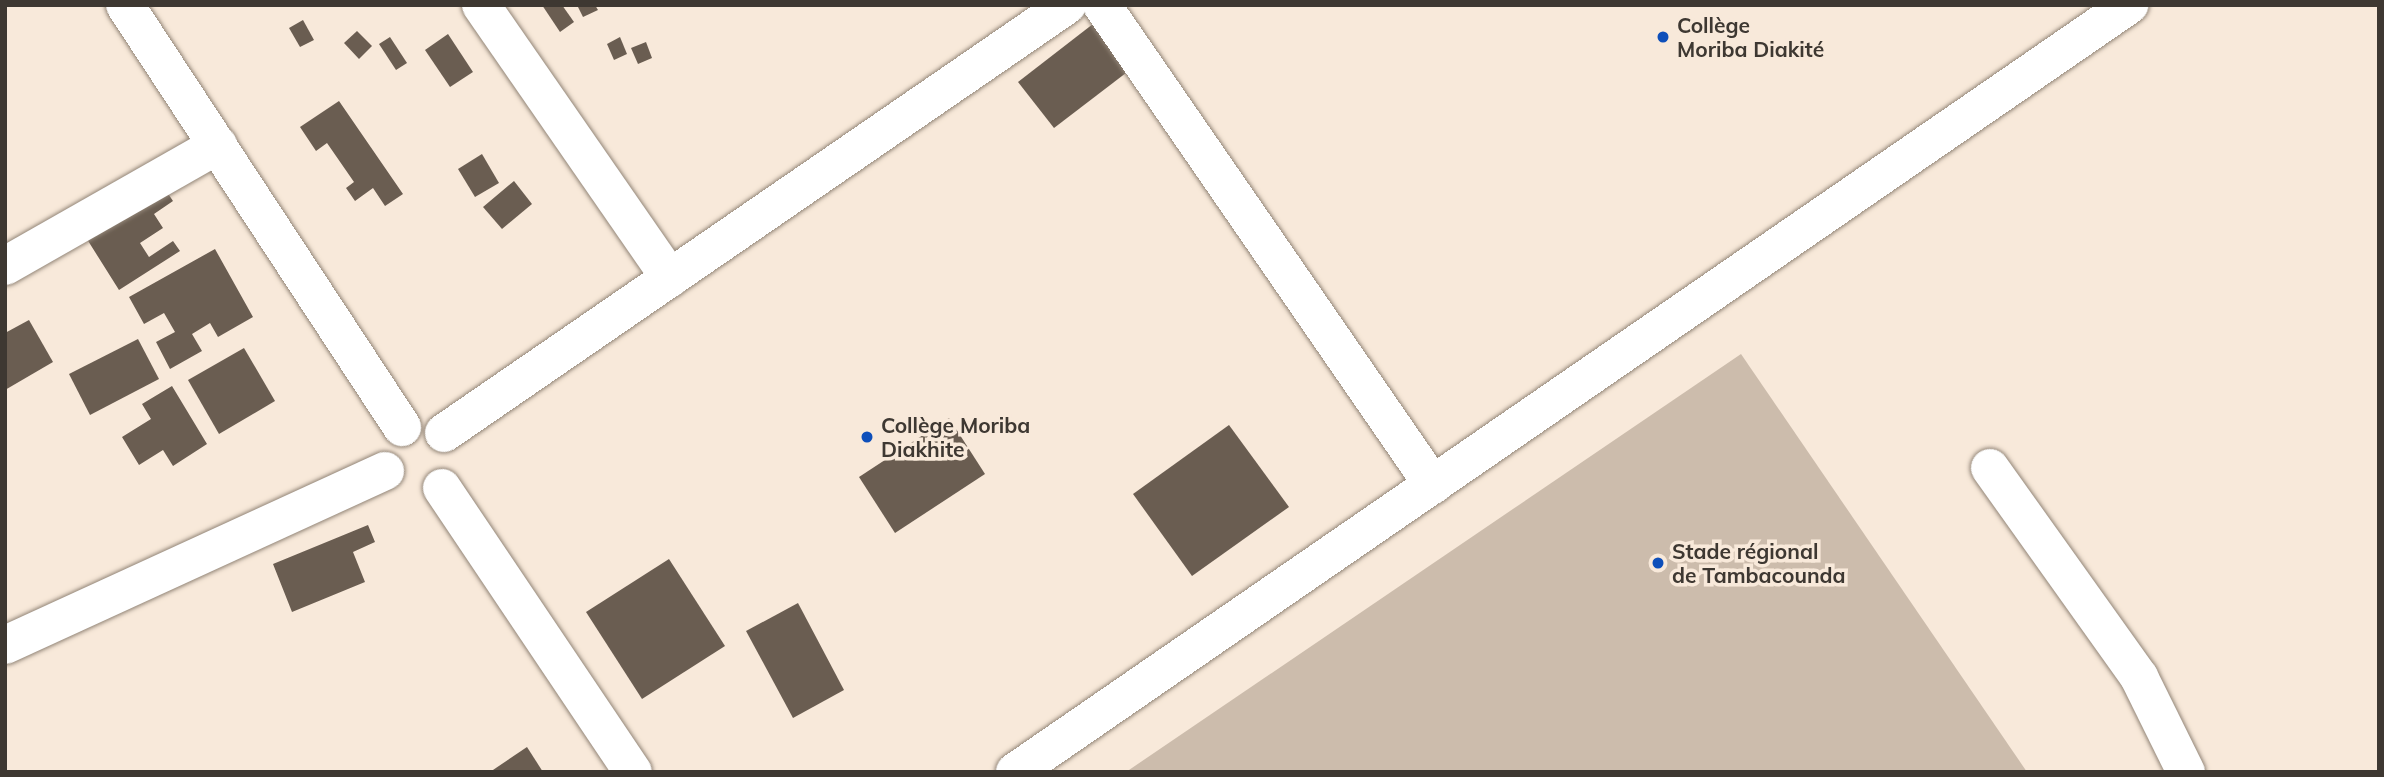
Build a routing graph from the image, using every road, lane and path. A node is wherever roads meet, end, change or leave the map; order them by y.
1 (125, 5) edge
2 (1067, 5) edge
3 (1102, 5) edge
4 (492, 9) edge
5 (2117, 9) edge
6 (218, 145) junction
7 (5, 266) edge
8 (670, 278) junction
9 (401, 427) junction
10 (444, 433) junction
11 (1990, 468) dead end
12 (385, 471) junction
13 (1433, 485) junction
14 (442, 488) junction
15 (5, 645) edge
16 (633, 772) edge
17 (1015, 772) edge
18 (2186, 772) edge

1 - 6 street
2 - 8 street
3 - 13 street
4 - 8 street
5 - 13 street
6 - 7 street
6 - 9 street
8 - 10 street
9 - 10 street
9 - 12 street
10 - 14 street
11 - 18 street
12 - 14 street
12 - 15 street
13 - 17 street
14 - 16 street

